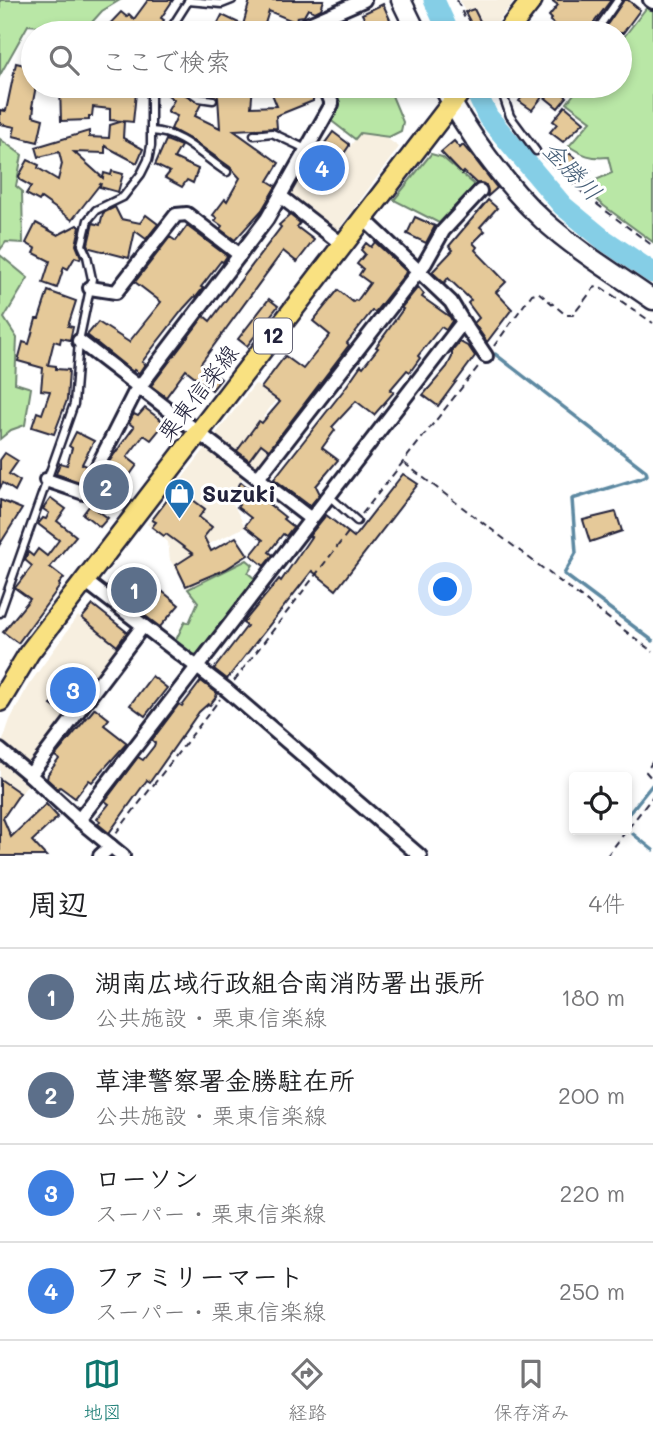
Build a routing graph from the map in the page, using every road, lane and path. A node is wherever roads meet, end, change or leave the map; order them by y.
1 (188, 0) edge
2 (232, 0) edge
3 (364, 0) edge
4 (401, 0) edge
5 (457, 0) edge
6 (532, 0) edge
7 (618, 0) edge
8 (176, 21) edge
9 (316, 21) edge
10 (411, 21) edge
11 (466, 21) edge
12 (515, 21) edge
13 (603, 21) edge
14 (150, 98) edge
15 (199, 98) edge
16 (330, 98) edge
17 (451, 98) edge
18 (459, 98) edge
19 (504, 98) edge
20 (212, 100) dead end
21 (151, 131) junction
22 (254, 135) dead end
23 (306, 149) junction
24 (536, 150) joint
25 (227, 172) dead end
26 (480, 191) dead end
27 (280, 196) junction
28 (364, 219) junction
29 (344, 245) junction
30 (653, 246) edge
31 (240, 255) junction
32 (417, 270) junction
33 (90, 288) junction
34 (653, 300) edge
35 (463, 322) junction
36 (653, 323) edge
37 (79, 341) junction
38 (486, 356) junction
39 (140, 386) junction
40 (199, 432) junction
41 (403, 462) junction
42 (258, 478) junction
43 (47, 480) junction
44 (329, 496) junction
45 (311, 519) junction
46 (357, 521) junction
47 (85, 581) junction
48 (0, 613) edge
49 (143, 626) junction
50 (653, 652) edge
51 (197, 666) junction
52 (227, 690) junction
53 (0, 701) edge
54 (0, 750) edge
55 (653, 761) edge
56 (30, 775) junction
57 (653, 780) edge
58 (653, 796) edge
59 (79, 820) junction
60 (111, 846) junction
61 (100, 856) edge
62 (123, 856) edge
63 (420, 856) edge
64 (607, 856) edge

1 - 2 lane
1 - 8 lane
3 - 9 street
4 - 10 main road
5 - 11 path
6 - 12 main road
7 - 13 lane
14 - 21 lane
15 - 20 lane
16 - 23 street
17 - 28 main road, 栗東信楽線 / 12
18 - 34 main road
19 - 24 lane
21 - 25 lane
21 - 33 lane
22 - 23 lane
23 - 27 street
24 - 30 path
26 - 32 street
27 - 29 street
27 - 31 street
28 - 29 main road, 栗東信楽線 / 12
28 - 32 street
29 - 40 main road, 栗東信楽線 / 12
31 - 33 street
31 - 39 street
32 - 35 street
32 - 42 street
33 - 37 lane
35 - 38 street
35 - 44 street
36 - 38 path
37 - 39 street
37 - 43 lane
38 - 41 path
39 - 40 street
39 - 43 street
40 - 42 street
40 - 47 main road, 栗東信楽線 / 12
41 - 46 path
41 - 50 path
42 - 45 street
43 - 48 lane
44 - 45 street
44 - 46 lane
45 - 51 street
46 - 52 path
47 - 49 street
47 - 53 main road, 栗東信楽線 / 12
49 - 51 street
49 - 56 street
51 - 52 street
51 - 59 street
52 - 60 path
52 - 63 street
54 - 56 street
55 - 57 path
56 - 59 street
58 - 64 path
59 - 60 street
60 - 61 street
60 - 62 street

